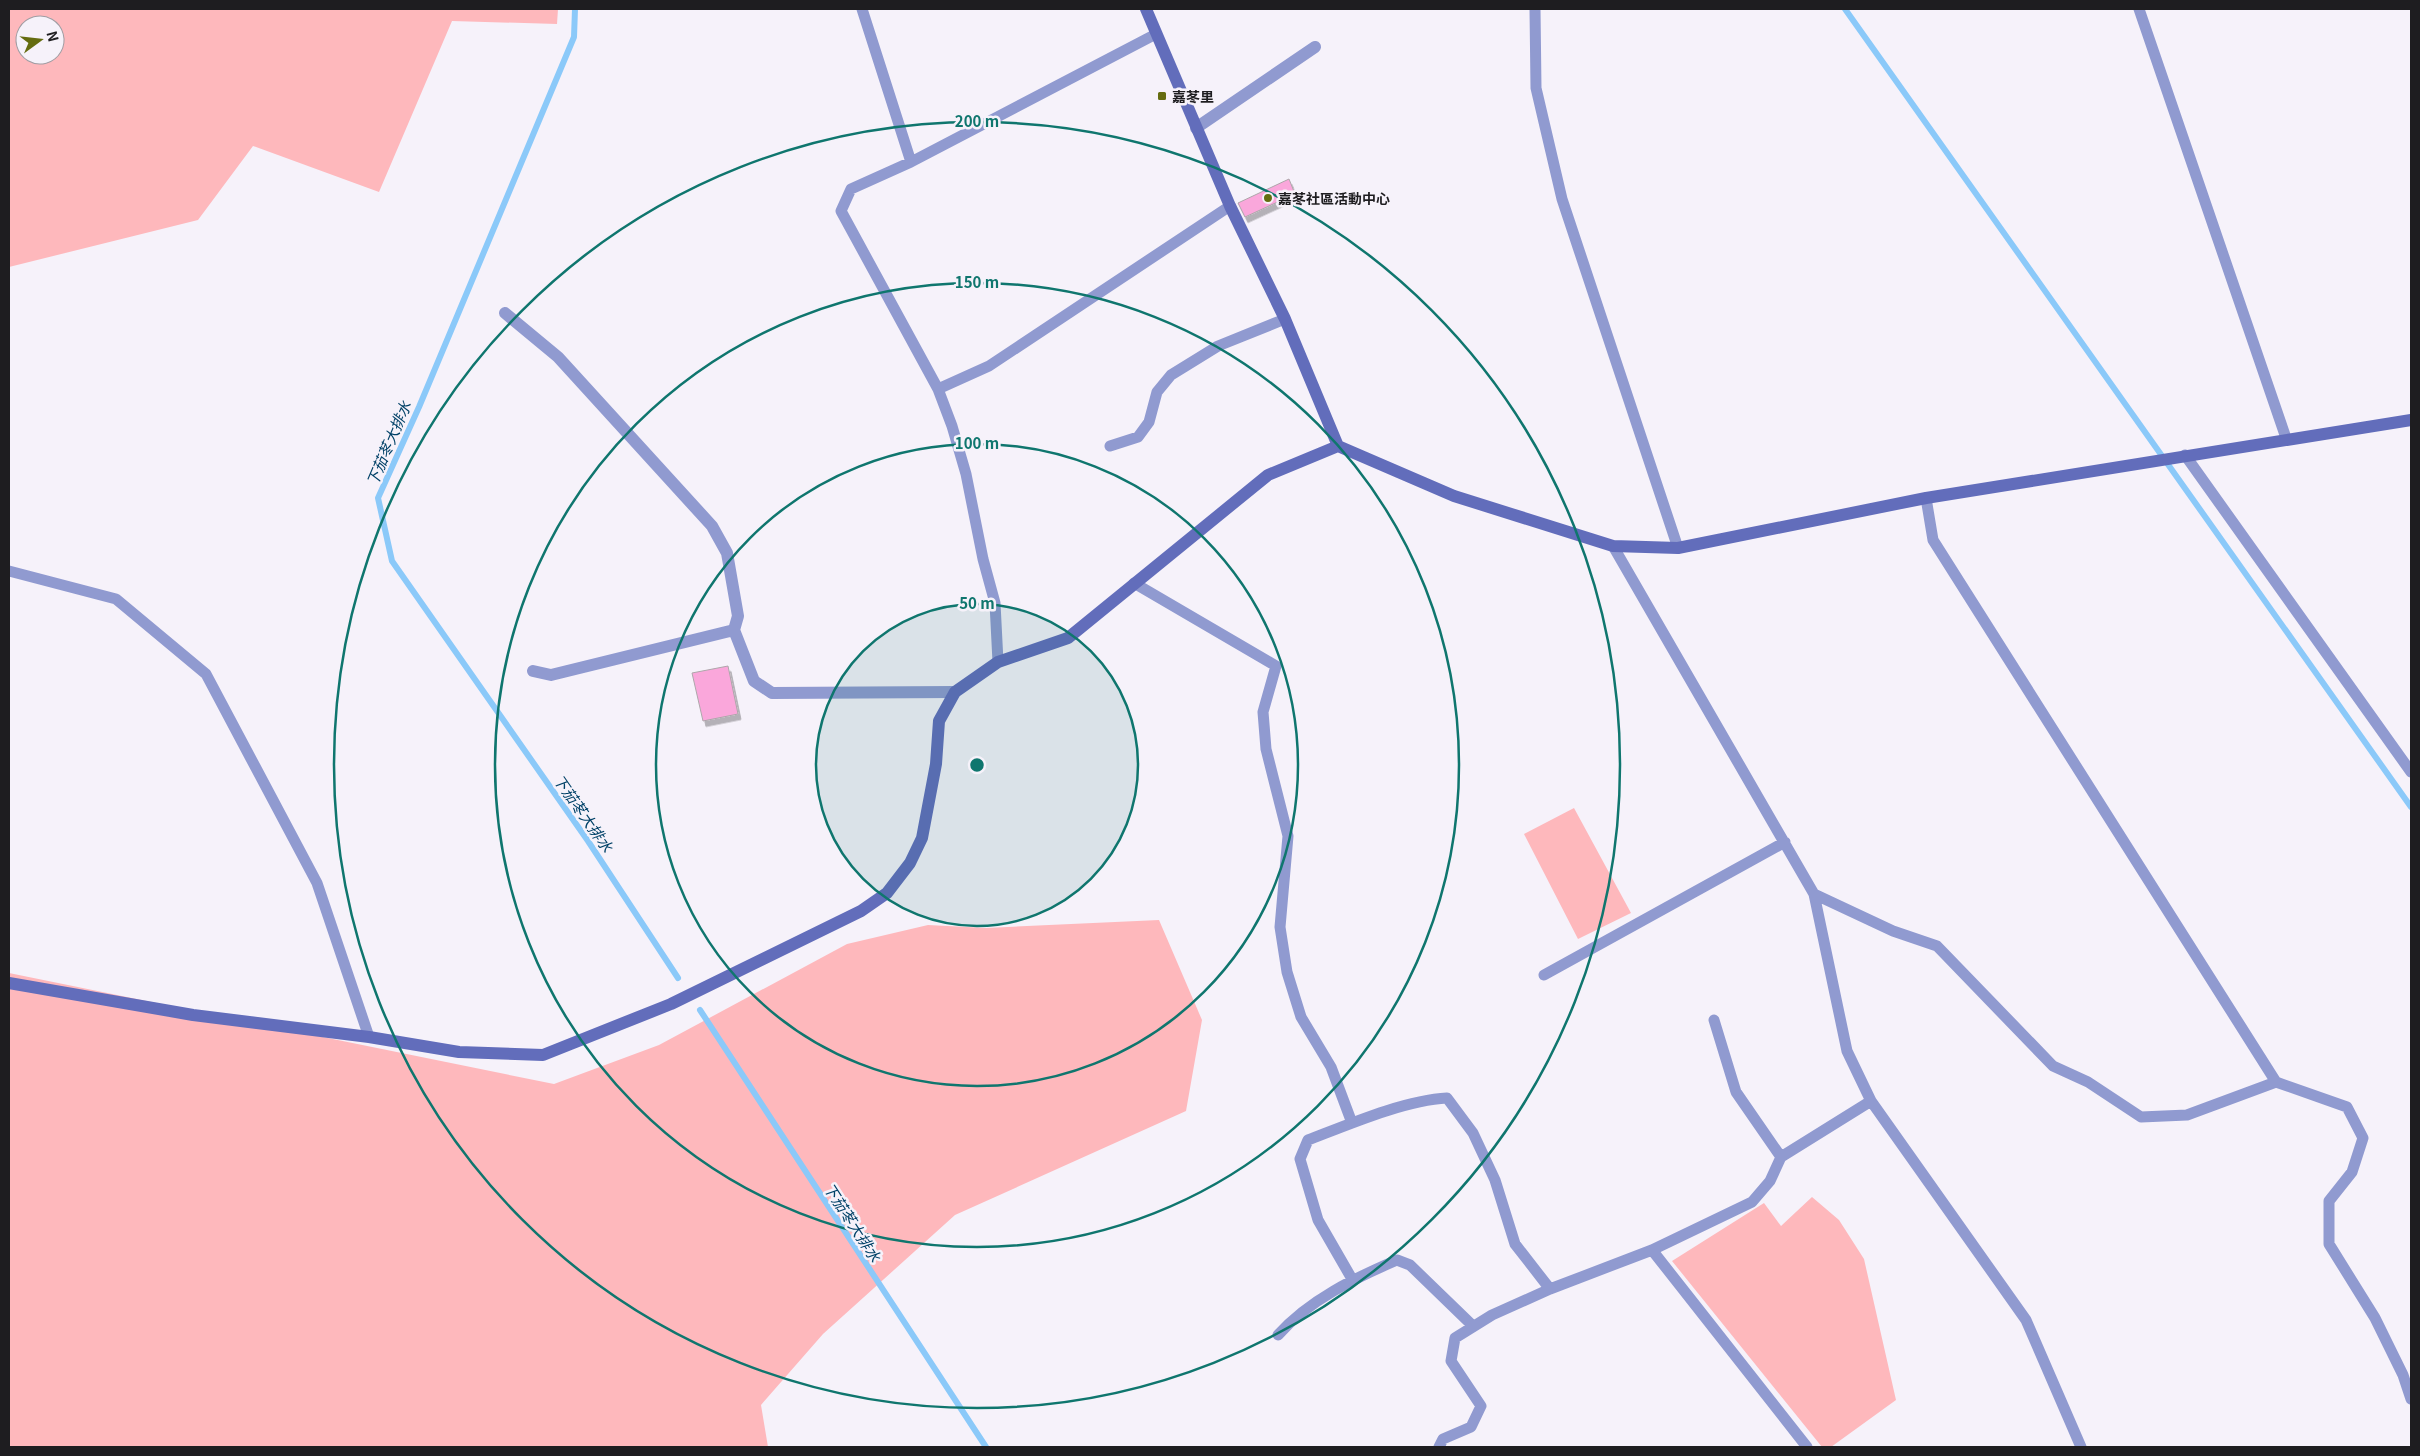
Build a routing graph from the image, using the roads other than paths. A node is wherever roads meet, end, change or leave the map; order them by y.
1 (862, 9) edge
2 (1146, 9) edge
3 (1535, 9) edge
4 (2139, 9) edge
5 (1156, 34) junction
6 (1315, 47) dead end
7 (1196, 128) junction
8 (911, 162) junction
9 (1230, 206) junction
10 (504, 314) dead end
11 (1285, 319) junction
12 (938, 389) junction
13 (2411, 420) edge
14 (2286, 438) junction
15 (1110, 446) dead end
16 (1338, 446) junction
17 (2185, 455) junction
18 (1926, 498) junction
19 (1613, 546) junction
20 (1678, 548) junction
21 (9, 571) edge
22 (1134, 583) junction
23 (734, 630) junction
24 (998, 662) junction
25 (533, 670) dead end
26 (955, 692) junction
27 (2411, 772) edge
28 (1785, 842) junction
29 (1814, 894) junction
30 (1544, 975) dead end
31 (9, 983) edge
32 (1714, 1020) dead end
33 (369, 1037) junction
34 (2276, 1082) junction
35 (1871, 1101) junction
36 (1352, 1123) junction
37 (1781, 1157) junction
38 (1652, 1250) junction
39 (1352, 1279) junction
40 (1550, 1289) junction
41 (1473, 1326) junction
42 (1278, 1335) dead end
43 (2411, 1398) edge
44 (1438, 1447) edge
45 (1807, 1447) edge
46 (2081, 1447) edge

1 - 8 lane
2 - 5 street
3 - 20 lane
4 - 14 lane
5 - 7 street
5 - 8 lane
6 - 7 street
7 - 9 street
8 - 12 lane
9 - 11 street
9 - 12 lane
10 - 23 street
11 - 15 lane
11 - 16 street
12 - 24 lane
13 - 14 street
14 - 17 street
16 - 19 street
16 - 22 street
17 - 18 street
17 - 27 lane
18 - 20 street
18 - 34 lane
19 - 20 street
19 - 28 lane
21 - 33 lane
22 - 24 street
22 - 36 lane
23 - 25 street
23 - 26 street
24 - 26 street
26 - 33 street
28 - 29 lane
28 - 30 lane
29 - 34 lane
29 - 35 lane
31 - 33 street
32 - 37 lane
34 - 43 lane
35 - 37 lane
35 - 46 lane
36 - 39 lane
36 - 40 lane
37 - 38 lane
38 - 40 lane
38 - 45 lane
39 - 41 lane
39 - 42 lane
40 - 41 lane
41 - 44 lane

